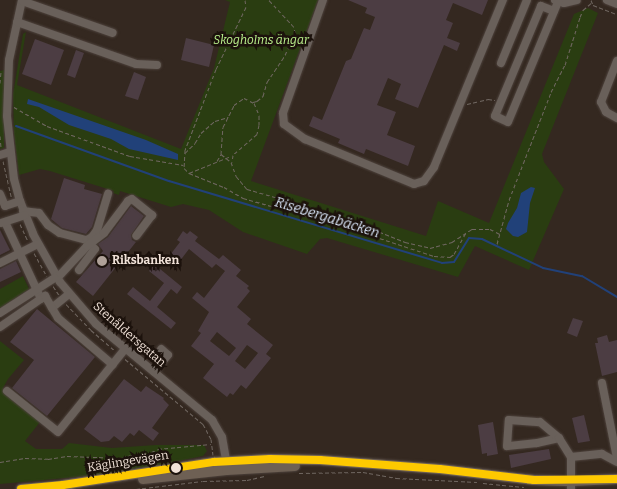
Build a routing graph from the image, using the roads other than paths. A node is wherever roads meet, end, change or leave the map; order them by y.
1 (22, 0) edge
2 (323, 0) edge
3 (503, 0) edge
4 (527, 0) edge
5 (577, 0) edge
6 (607, 0) edge
7 (556, 1) edge
8 (617, 4) edge
9 (541, 6) junction
10 (554, 12) junction
11 (17, 22) junction
12 (113, 33) dead end
13 (617, 61) edge
14 (501, 63) dead end
15 (157, 65) dead end
16 (617, 118) edge
17 (10, 152) junction
18 (0, 154) edge
19 (0, 194) edge
20 (108, 194) dead end
21 (20, 201) junction
22 (24, 213) junction
23 (2, 222) edge
24 (136, 236) dead end
25 (38, 244) junction
26 (89, 244) junction
27 (18, 254) junction
28 (0, 263) edge
29 (79, 270) dead end
30 (57, 277) junction
31 (35, 290) junction
32 (69, 294) junction
33 (41, 300) junction
34 (52, 308) junction
35 (0, 313) edge
36 (0, 327) edge
37 (125, 349) junction
38 (161, 349) dead end
39 (112, 365) junction
40 (154, 372) junction
41 (602, 383) dead end
42 (7, 391) dead end
43 (559, 438) junction
44 (571, 458) junction
45 (617, 460) edge
46 (227, 465) junction
47 (617, 478) edge
48 (571, 485) edge
49 (22, 489) edge

1 - 11 street, Stenåldersgatan
1 - 12 street
2 - 3 street
4 - 9 street
4 - 14 street
5 - 7 street
6 - 8 street
7 - 10 street
9 - 10 street
9 - 10 street
11 - 15 street
11 - 17 street, Stenåldersgatan
13 - 16 street
17 - 18 street
17 - 21 street, Stenåldersgatan
19 - 21 street
20 - 22 street
21 - 22 street, Stenåldersgatan
22 - 23 street
22 - 25 street, Stenåldersgatan
23 - 27 street
24 - 26 street
25 - 27 street
25 - 30 street, Stenåldersgatan
26 - 29 street
26 - 30 street
27 - 28 street
27 - 31 street
30 - 31 street
30 - 32 street, Stenåldersgatan
31 - 33 street
31 - 35 street
32 - 34 street
32 - 37 street, Stenåldersgatan
33 - 34 street
33 - 36 street
34 - 39 street
37 - 39 street
37 - 40 street, Stenåldersgatan
38 - 40 street
39 - 42 street
40 - 46 street, Stenåldersgatan
41 - 45 street
43 - 43 street
43 - 44 street
44 - 45 street
44 - 48 street
46 - 48 main road, Käglingevägen
46 - 49 main road, Käglingevägen
47 - 48 main road, Käglingevägen

